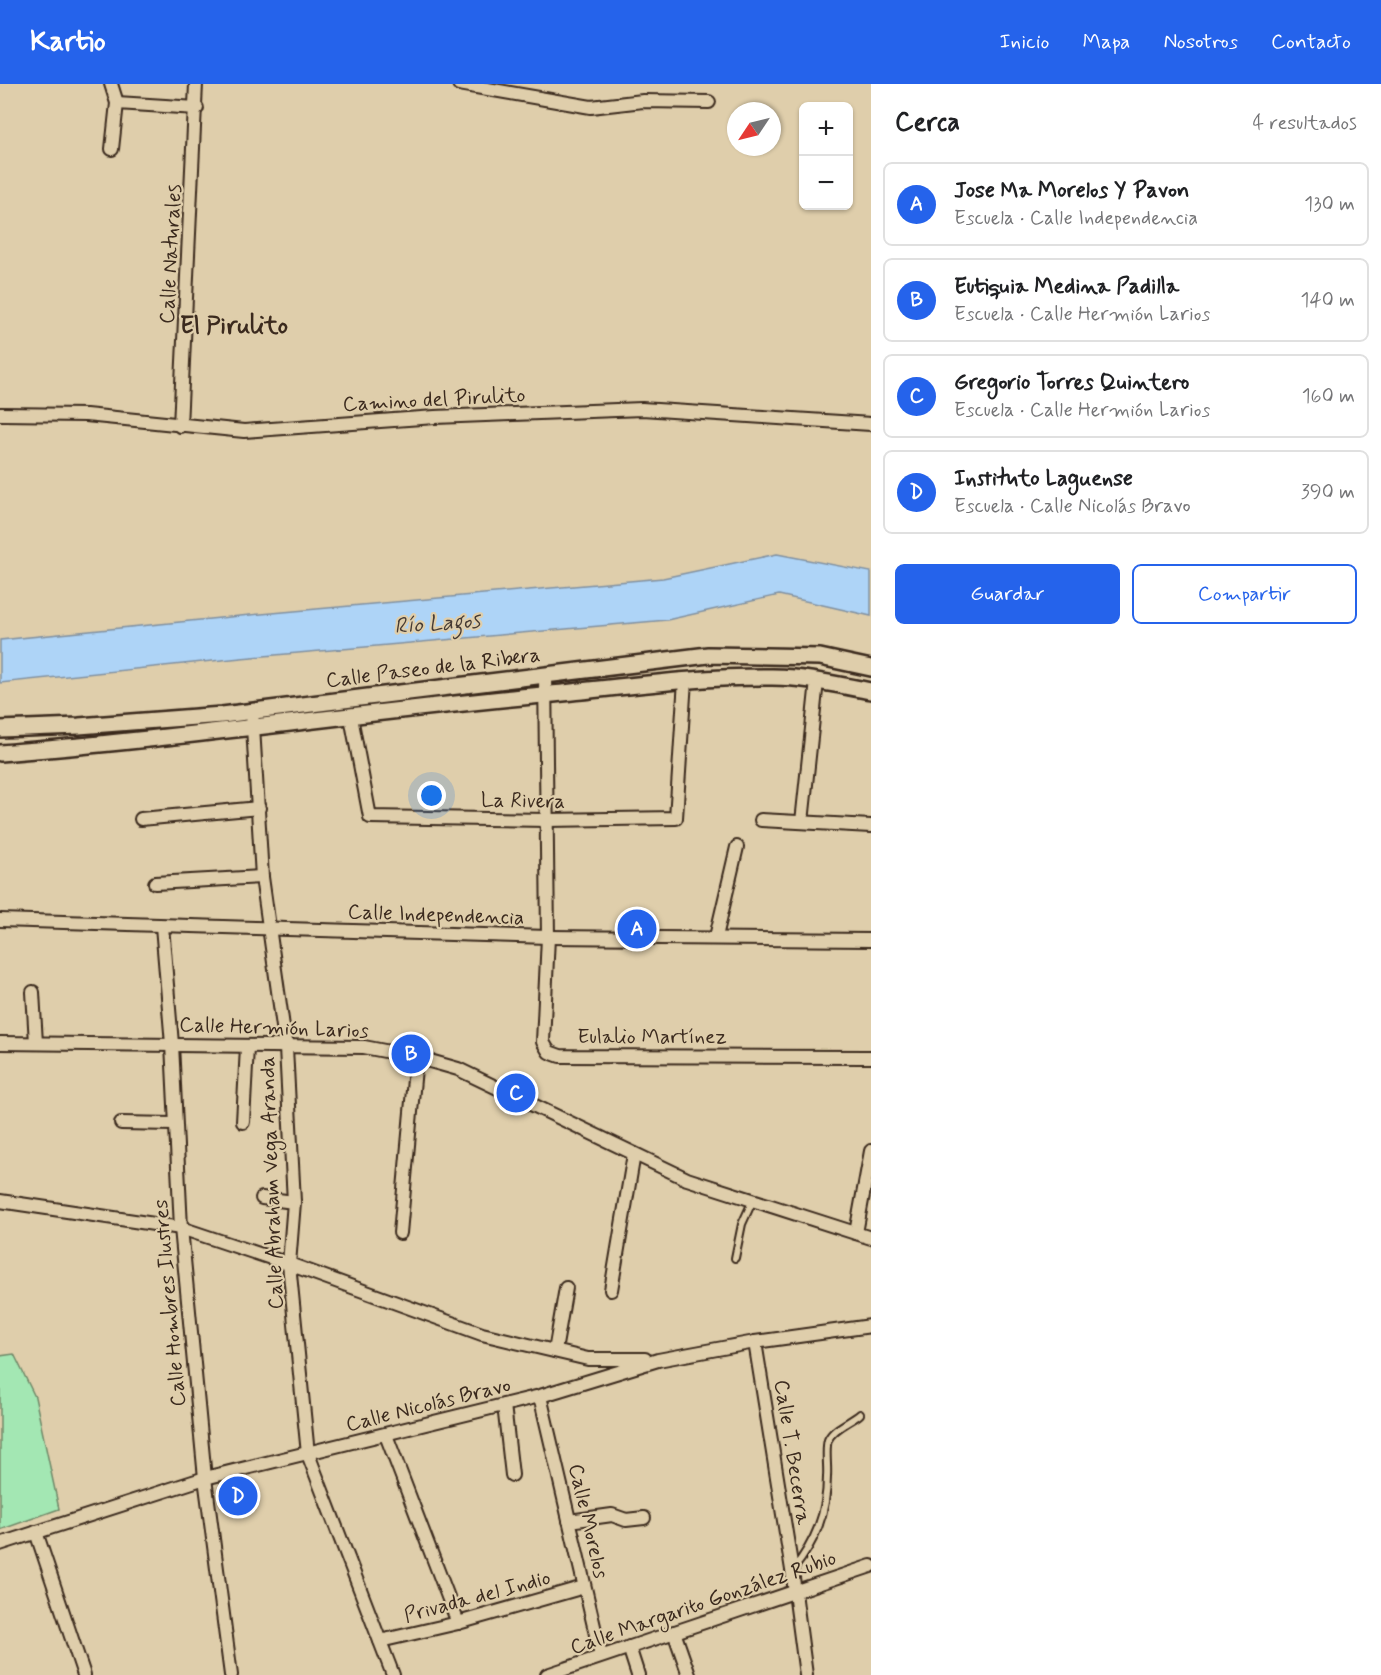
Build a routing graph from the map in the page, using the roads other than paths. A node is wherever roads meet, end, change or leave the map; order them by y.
1 (111, 84) edge
2 (196, 84) edge
3 (459, 84) edge
4 (709, 102) dead end
5 (117, 103) junction
6 (197, 108) junction
7 (112, 149) dead end
8 (0, 414) edge
9 (871, 424) edge
10 (180, 426) junction
11 (871, 668) edge
12 (545, 674) junction
13 (685, 680) junction
14 (817, 681) junction
15 (871, 691) edge
16 (546, 694) junction
17 (252, 710) junction
18 (351, 717) junction
19 (0, 729) edge
20 (255, 729) junction
21 (0, 753) edge
22 (259, 808) junction
23 (141, 819) dead end
24 (761, 819) dead end
25 (546, 820) junction
26 (802, 822) junction
27 (871, 826) edge
28 (737, 847) dead end
29 (262, 877) junction
30 (155, 883) dead end
31 (0, 920) edge
32 (162, 926) junction
33 (268, 929) junction
34 (548, 937) junction
35 (716, 937) junction
36 (871, 940) edge
37 (33, 992) dead end
38 (0, 1043) edge
39 (36, 1043) junction
40 (172, 1044) junction
41 (247, 1047) junction
42 (286, 1048) junction
43 (416, 1057) junction
44 (871, 1057) edge
45 (243, 1122) dead end
46 (121, 1123) dead end
47 (174, 1124) junction
48 (871, 1151) edge
49 (634, 1154) junction
50 (262, 1198) dead end
51 (754, 1200) junction
52 (0, 1201) edge
53 (294, 1202) junction
54 (181, 1228) junction
55 (400, 1233) dead end
56 (856, 1233) junction
57 (871, 1238) edge
58 (735, 1258) dead end
59 (289, 1264) junction
60 (566, 1288) dead end
61 (611, 1290) dead end
62 (871, 1326) edge
63 (755, 1342) junction
64 (555, 1351) junction
65 (588, 1359) junction
66 (658, 1359) junction
67 (593, 1380) junction
68 (540, 1396) junction
69 (504, 1405) junction
70 (860, 1414) dead end
71 (386, 1435) junction
72 (308, 1454) junction
73 (512, 1475) dead end
74 (206, 1478) junction
75 (644, 1518) dead end
76 (569, 1521) junction
77 (36, 1532) junction
78 (0, 1544) edge
79 (871, 1566) edge
80 (792, 1570) junction
81 (584, 1587) junction
82 (794, 1591) junction
83 (458, 1623) junction
84 (674, 1632) junction
85 (380, 1641) junction
86 (629, 1647) junction
87 (602, 1656) junction
88 (84, 1675) edge
89 (231, 1675) edge
90 (393, 1675) edge
91 (547, 1675) edge
92 (638, 1675) edge
93 (689, 1675) edge
94 (806, 1675) edge

1 - 5 street
2 - 6 street, Calle Naturales
3 - 4 street
5 - 6 street
5 - 7 street
6 - 10 street, Calle Naturales
8 - 10 street, Camino del Pirulito
9 - 10 street, Camino del Pirulito
11 - 12 street, Calle Paseo de la Ribera
12 - 16 street
12 - 17 street, Calle Paseo de la Ribera
13 - 14 street, Calle Paseo de la Ribera
13 - 16 street, Calle Paseo de la Ribera
13 - 25 street, La Rivera
14 - 15 street, Calle Paseo de la Ribera
14 - 26 street
16 - 18 street, Calle Paseo de la Ribera
16 - 25 street
17 - 19 street, Calle Paseo de la Ribera
17 - 20 street, Calle Abraham Vega Aranda
18 - 20 street, Calle Paseo de la Ribera
18 - 25 street, La Rivera
20 - 21 street, Calle Paseo de la Ribera
20 - 22 street, Calle Abraham Vega Aranda
22 - 23 street
22 - 29 street, Calle Abraham Vega Aranda
24 - 26 street
25 - 34 street
26 - 27 street
28 - 35 street
29 - 30 street
29 - 33 street, Calle Abraham Vega Aranda
31 - 32 street, Calle Independencia
32 - 33 street, Calle Independencia
32 - 40 street, Calle Hombres Ilustres
33 - 34 street, Calle Independencia
33 - 42 street, Calle Abraham Vega Aranda
34 - 35 street, Calle Independencia
34 - 44 street, Eulalio Martínez
35 - 36 street, Calle Independencia
37 - 39 street
38 - 39 street, Calle Hermión Larios
39 - 40 street, Calle Hermión Larios
40 - 41 street, Calle Hermión Larios
40 - 47 street, Calle Hombres Ilustres
41 - 42 street, Calle Hermión Larios
41 - 45 street
42 - 43 street, Calle Hermión Larios
42 - 53 street, Calle Abraham Vega Aranda
43 - 49 street, Calle Hermión Larios
43 - 55 street
46 - 47 street
47 - 54 street, Calle Hombres Ilustres
48 - 56 street
49 - 51 street, Calle Hermión Larios
49 - 61 street
50 - 53 street
51 - 56 street, Calle Hermión Larios
51 - 58 lane
52 - 54 street
53 - 59 street, Calle Abraham Vega Aranda
54 - 59 street
54 - 74 street, Calle Hombres Ilustres
56 - 57 street, Calle Hermión Larios
59 - 64 street
59 - 72 street, Calle Abraham Vega Aranda
60 - 64 street
62 - 63 street, Calle Nicolás Bravo
63 - 66 street, Calle Nicolás Bravo
63 - 80 street, Calle T. Becerra
64 - 65 street
65 - 66 street
65 - 67 street
66 - 67 street, Calle Nicolás Bravo
67 - 68 street, Calle Nicolás Bravo
68 - 69 street, Calle Nicolás Bravo
68 - 76 street, Calle Morelos
69 - 71 street, Calle Nicolás Bravo
69 - 73 street
70 - 80 lane
71 - 72 street, Calle Nicolás Bravo
71 - 83 street
72 - 74 street, Calle Nicolás Bravo
72 - 85 street, Calle Abraham Vega Aranda
74 - 77 street, Calle Nicolás Bravo
74 - 89 street, Calle Hombres Ilustres
75 - 76 street
76 - 81 street, Calle Morelos
77 - 78 street, Calle Nicolás Bravo
77 - 88 street
79 - 82 street, Calle Margarito González Rubio
80 - 82 street, Calle T. Becerra
81 - 83 street, Privada del Indio
81 - 87 street, Calle Morelos
82 - 84 street, Calle Margarito González Rubio
82 - 94 street, Calle T. Becerra
83 - 85 street, Privada del Indio
84 - 86 street, Calle Margarito González Rubio
84 - 93 street
85 - 90 street, Calle Abraham Vega Aranda
86 - 87 street, Calle Margarito González Rubio
86 - 92 street
87 - 91 street, Calle Margarito González Rubio

